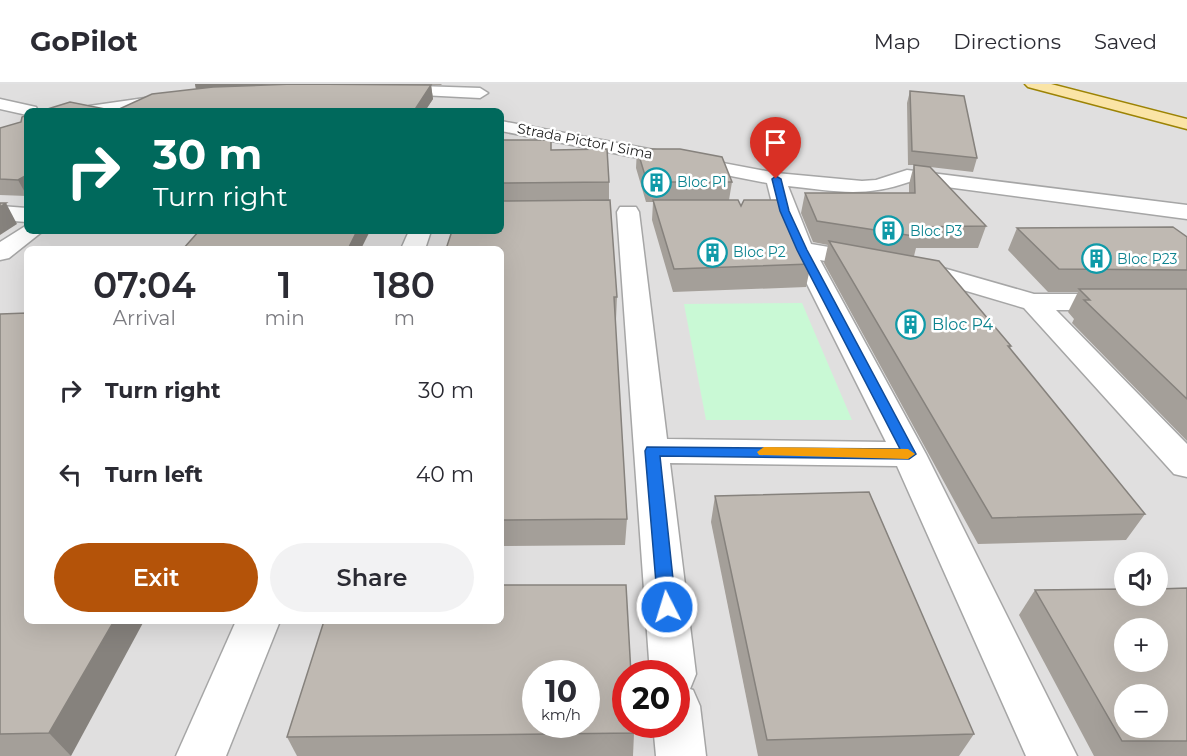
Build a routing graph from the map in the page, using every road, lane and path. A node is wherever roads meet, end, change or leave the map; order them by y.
1 (1033, 84) edge
2 (482, 88) edge
3 (369, 90) edge
4 (190, 97) edge
5 (0, 104) edge
6 (111, 108) edge
7 (473, 108) edge
8 (24, 110) edge
9 (1187, 124) edge
10 (504, 127) edge
11 (776, 179) junction
12 (627, 212) dead end
13 (1187, 212) edge
14 (0, 213) edge
15 (24, 215) edge
16 (28, 234) edge
17 (802, 250) junction
18 (0, 253) edge
19 (1033, 302) junction
20 (1187, 302) edge
21 (652, 451) junction
22 (909, 454) junction
23 (1187, 465) edge
24 (257, 624) edge
25 (673, 660) edge
26 (679, 738) edge
27 (201, 756) edge
28 (681, 756) edge
29 (1052, 756) edge

1 - 9 main road
2 - 3 street
2 - 7 street
4 - 6 street
5 - 8 street
10 - 11 street, Strada Pictor I Sima
11 - 13 street, Strada Pictor I Sima
11 - 17 street
12 - 21 street
14 - 15 street
16 - 18 street
17 - 19 street
17 - 22 street
19 - 20 street
19 - 23 street
21 - 22 street
21 - 25 street
22 - 29 street
24 - 27 street
26 - 28 street

